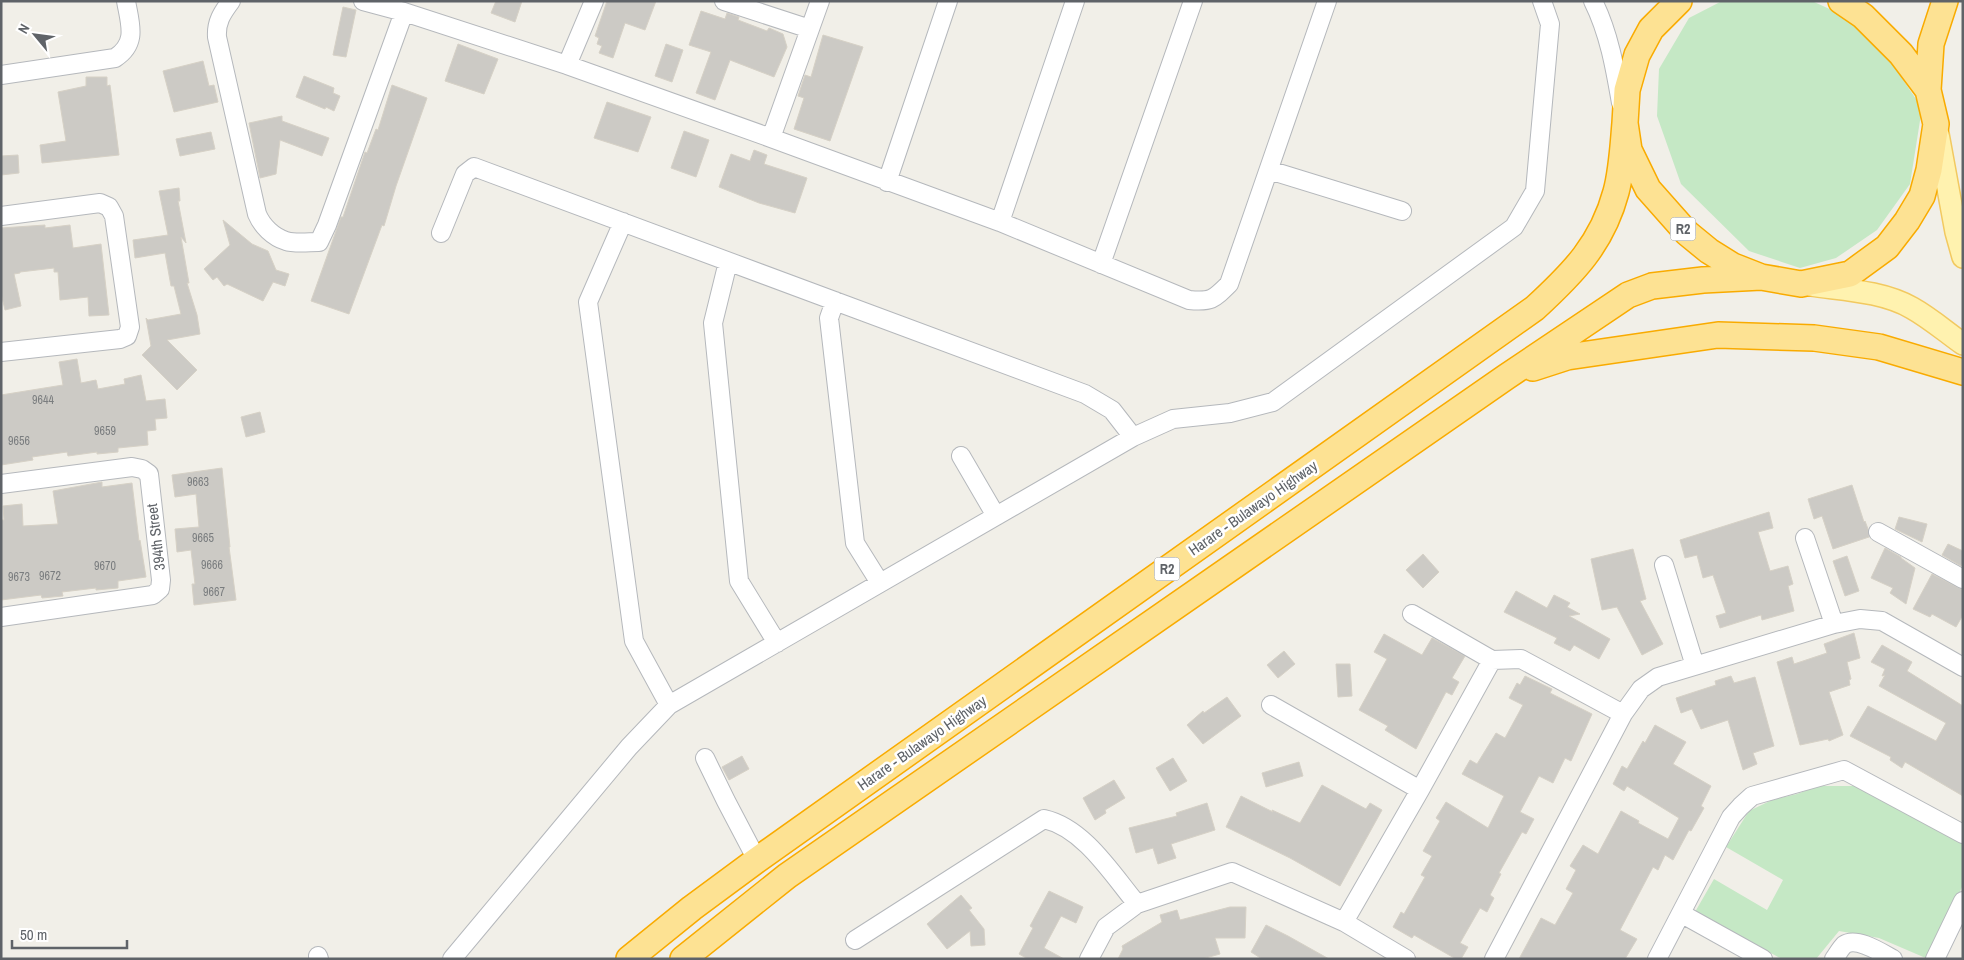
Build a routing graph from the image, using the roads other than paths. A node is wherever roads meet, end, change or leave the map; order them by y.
1 (126, 1) edge
2 (231, 1) edge
3 (363, 1) edge
4 (594, 1) edge
5 (724, 1) edge
6 (820, 1) edge
7 (948, 1) edge
8 (1075, 1) edge
9 (1193, 1) edge
10 (1327, 1) edge
11 (1542, 1) edge
12 (1593, 1) edge
13 (1679, 1) edge
14 (1841, 1) edge
15 (1945, 1) edge
16 (404, 12) junction
17 (810, 29) junction
18 (567, 65) junction
19 (1, 75) edge
20 (1928, 90) junction
21 (1625, 123) junction
22 (1936, 124) junction
23 (771, 138) junction
24 (1269, 170) junction
25 (886, 182) junction
26 (1402, 211) dead end
27 (1, 216) edge
28 (623, 222) junction
29 (1000, 222) junction
30 (441, 233) dead end
31 (1963, 257) edge
32 (728, 262) junction
33 (1101, 264) junction
34 (1761, 277) junction
35 (1801, 284) junction
36 (835, 301) junction
37 (1963, 344) edge
38 (1, 352) edge
39 (1963, 372) edge
40 (1506, 377) junction
41 (1133, 437) junction
42 (961, 456) dead end
43 (1, 484) edge
44 (996, 516) junction
45 (1878, 532) dead end
46 (1805, 538) dead end
47 (1664, 565) dead end
48 (1963, 579) edge
49 (880, 583) junction
50 (1412, 614) dead end
51 (1, 617) edge
52 (1834, 624) junction
53 (777, 643) junction
54 (1492, 660) junction
55 (1695, 666) junction
56 (1963, 667) edge
57 (669, 705) junction
58 (1272, 705) dead end
59 (1623, 714) junction
60 (706, 758) dead end
61 (1420, 790) junction
62 (1963, 834) edge
63 (757, 860) junction
64 (1963, 901) edge
65 (1137, 904) junction
66 (1682, 914) junction
67 (1344, 922) junction
68 (855, 940) dead end
69 (452, 959) edge
70 (629, 959) edge
71 (683, 959) edge
72 (1089, 959) edge
73 (1406, 959) edge
74 (1494, 959) edge
75 (1657, 959) edge
76 (1763, 959) edge
77 (1834, 959) edge
78 (1893, 959) edge
79 (1935, 959) edge

1 - 19 street
2 - 16 street
3 - 16 street
4 - 18 street
5 - 17 street
6 - 17 street
7 - 25 street
8 - 29 street
9 - 33 street
10 - 24 street
11 - 41 street
12 - 21 street
13 - 21 highway, Harare - Bulawayo Highway / R2
14 - 20 highway, Harare - Bulawayo Highway / R2
15 - 20 highway, Harare - Bulawayo Highway / R2
16 - 18 street
17 - 23 street
18 - 23 street
20 - 22 highway, Harare - Bulawayo Highway / R2
21 - 34 highway, Harare - Bulawayo Highway / R2
21 - 63 highway, Harare - Bulawayo Highway / R2
22 - 31 main road
22 - 35 highway, Harare - Bulawayo Highway / R2
23 - 25 street
24 - 26 street
24 - 33 street
25 - 29 street
27 - 38 street
28 - 30 street
28 - 32 street
28 - 57 street
29 - 33 street
32 - 36 street
32 - 53 street
34 - 35 highway, Harare - Bulawayo Highway / R2
34 - 40 highway, Harare - Bulawayo Highway / R2
35 - 37 main road
36 - 41 street
36 - 49 street
39 - 40 highway
40 - 71 highway, Harare - Bulawayo Highway / R2
41 - 44 street
42 - 44 street
43 - 51 street, 394th Street
44 - 49 street
45 - 48 street
46 - 52 street
47 - 55 street
49 - 53 street
50 - 54 street
52 - 55 street
52 - 56 street
53 - 57 street
54 - 59 street
54 - 61 street
55 - 59 street
57 - 69 street
58 - 61 street
59 - 74 street
60 - 63 street
61 - 67 street
62 - 66 street
63 - 70 highway, Harare - Bulawayo Highway / R2
64 - 79 street
65 - 67 street
65 - 68 street
65 - 72 street
66 - 75 street
66 - 76 street
67 - 73 street
77 - 78 street

